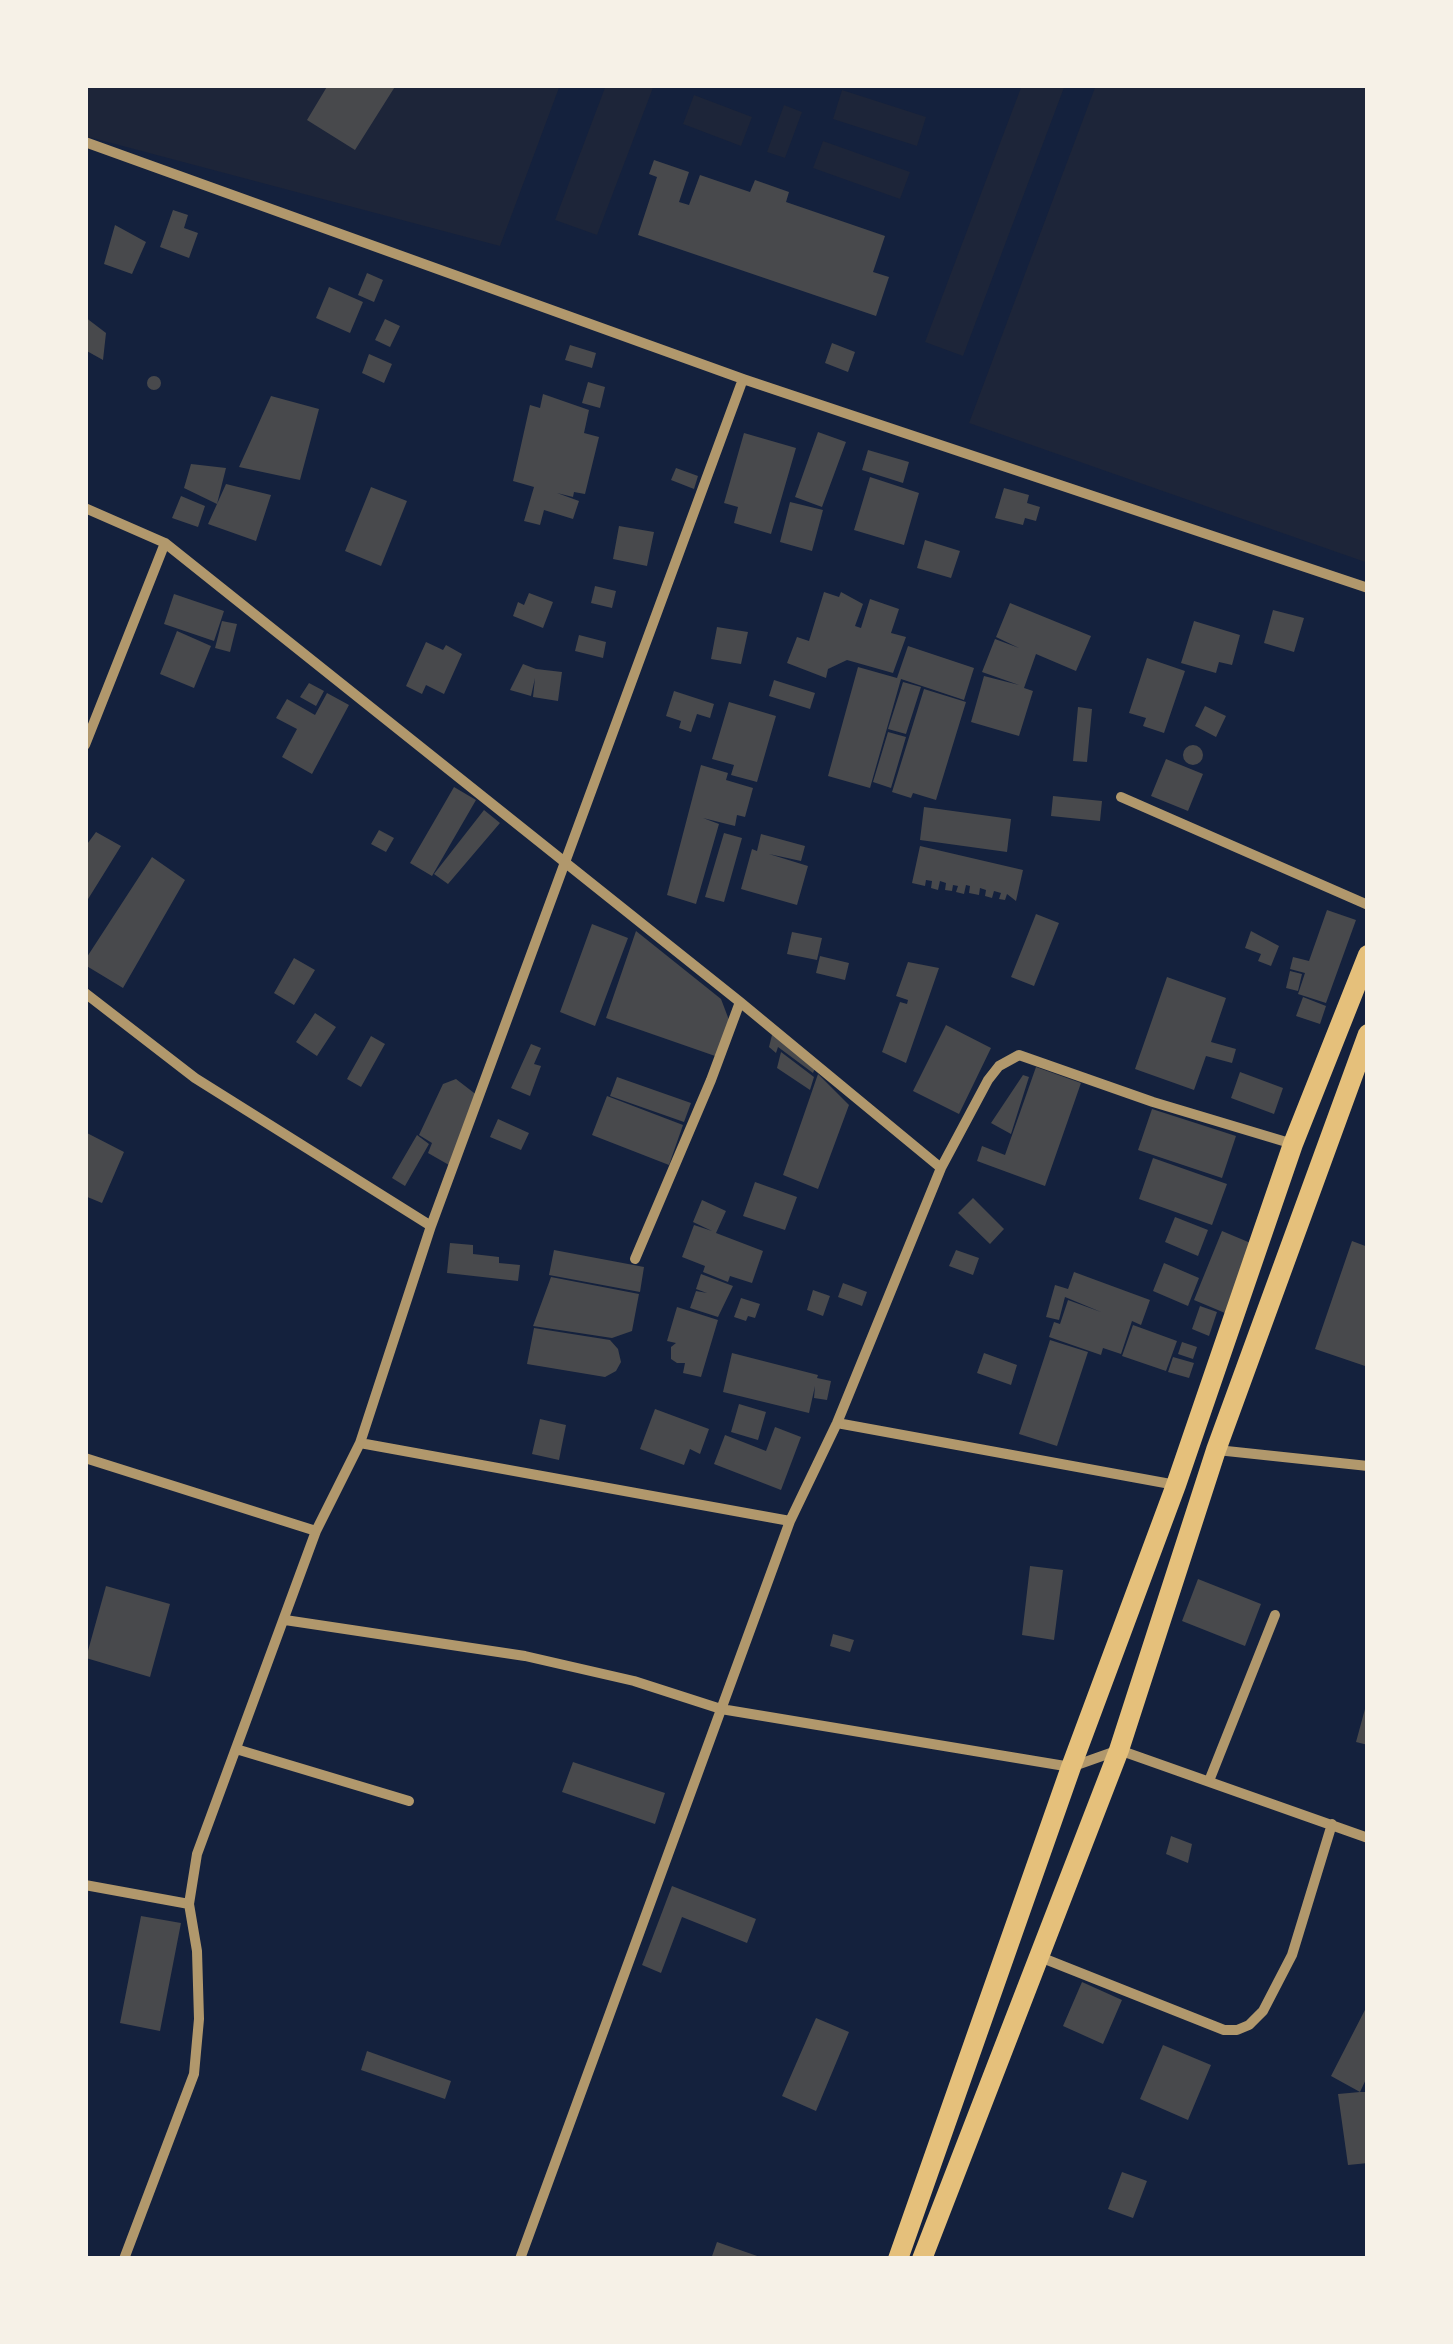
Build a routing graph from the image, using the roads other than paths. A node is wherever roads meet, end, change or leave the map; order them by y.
1 (85, 142) edge
2 (744, 379) junction
3 (85, 508) edge
4 (165, 542) junction
5 (1368, 588) edge
6 (85, 744) edge
7 (1121, 797) dead end
8 (565, 863) junction
9 (1368, 906) edge
10 (1368, 955) edge
11 (85, 993) edge
12 (740, 1002) junction
13 (1368, 1034) edge
14 (1292, 1144) junction
15 (941, 1168) junction
16 (431, 1226) junction
17 (635, 1259) dead end
18 (837, 1423) junction
19 (360, 1443) junction
20 (1216, 1450) junction
21 (85, 1458) edge
22 (1368, 1466) edge
23 (1176, 1485) junction
24 (790, 1522) junction
25 (316, 1530) junction
26 (1275, 1615) dead end
27 (285, 1620) junction
28 (722, 1709) junction
29 (236, 1749) junction
30 (1119, 1750) junction
31 (1071, 1767) junction
32 (1209, 1781) junction
33 (409, 1801) dead end
34 (1332, 1824) junction
35 (1368, 1838) edge
36 (85, 1885) edge
37 (189, 1904) junction
38 (1039, 1957) junction
39 (124, 2259) edge
40 (520, 2259) edge
41 (898, 2259) edge
42 (922, 2259) edge

1 - 2 street
2 - 5 street
2 - 8 street
3 - 4 street
4 - 6 street
4 - 8 street
7 - 9 street
8 - 12 street
8 - 16 street
10 - 14 main road
11 - 16 street
12 - 15 street
12 - 17 street
13 - 20 main road
14 - 15 street
14 - 23 main road
15 - 18 street
16 - 19 street
18 - 23 street
18 - 24 street
19 - 24 street
19 - 25 street
20 - 22 street
20 - 30 main road
21 - 25 street
23 - 31 main road
24 - 28 street
25 - 27 street
26 - 32 street
27 - 28 street
27 - 29 street
28 - 31 street
28 - 40 street
29 - 33 street
29 - 37 street
30 - 31 street
30 - 32 street
30 - 38 main road
31 - 41 main road
32 - 34 street
34 - 35 street
34 - 38 street
36 - 37 street
37 - 39 street
38 - 42 main road

